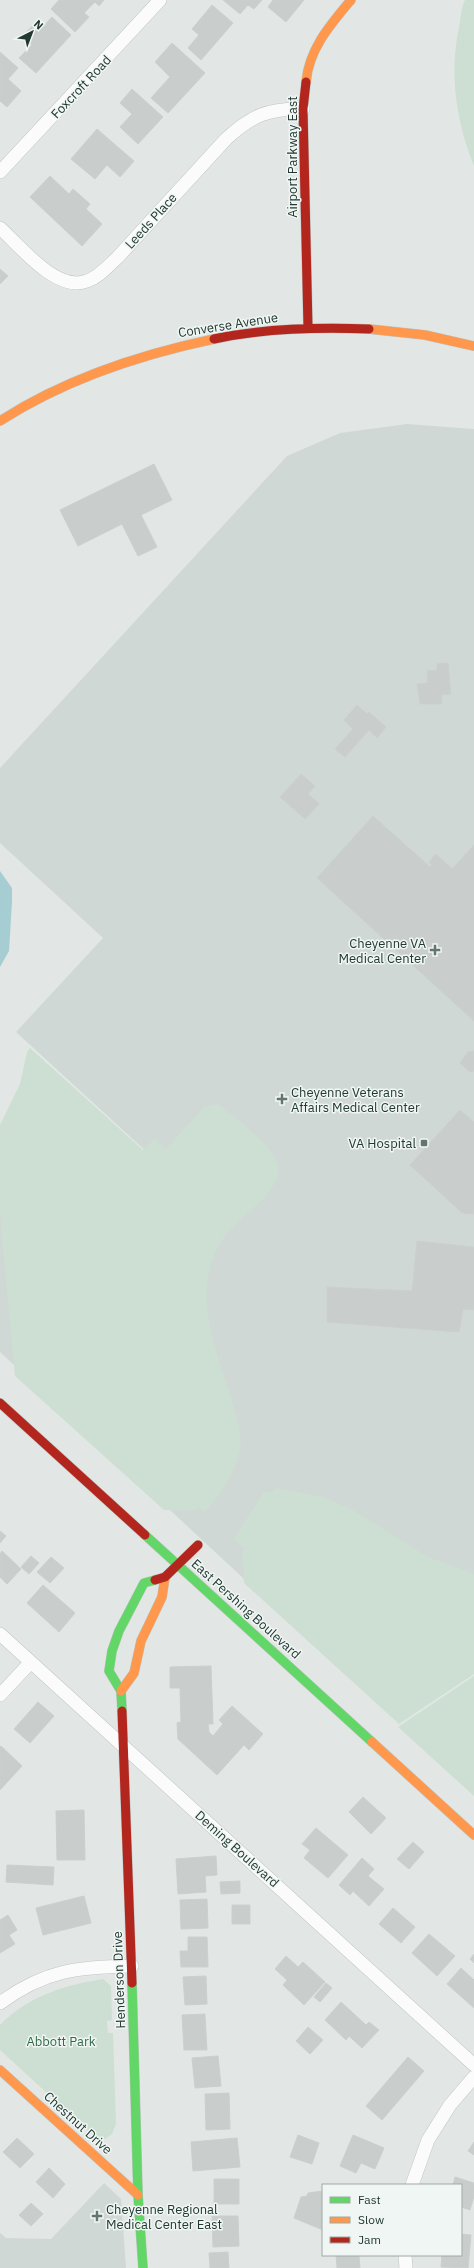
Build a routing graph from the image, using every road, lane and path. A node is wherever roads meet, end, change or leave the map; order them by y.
1 (160, 0) edge
2 (351, 0) edge
3 (303, 110) junction
4 (0, 172) edge
5 (0, 228) edge
6 (308, 327) junction
7 (474, 346) edge
8 (0, 421) edge
9 (0, 1403) edge
10 (198, 1545) dead end
11 (177, 1565) junction
12 (165, 1577) junction
13 (0, 1634) edge
14 (30, 1662) junction
15 (121, 1691) junction
16 (0, 1695) edge
17 (125, 1749) junction
18 (474, 1835) edge
19 (132, 1966) junction
20 (0, 2003) edge
21 (474, 2065) edge
22 (0, 2070) edge
23 (474, 2077) edge
24 (412, 2184) edge
25 (138, 2195) junction
26 (405, 2256) edge
27 (143, 2268) edge
28 (406, 2268) edge

1 - 4 street, Foxcroft Road
2 - 3 street, Airport Parkway East
3 - 5 street, Leeds Place
3 - 6 street, Airport Parkway East
6 - 7 street, Converse Avenue
6 - 8 street, Converse Avenue
9 - 11 street, East Pershing Boulevard
10 - 11 street, Henderson Drive
11 - 12 street, Henderson Drive
11 - 18 street, East Pershing Boulevard
12 - 15 street
12 - 15 street, Henderson Drive
13 - 14 street, Deming Boulevard
14 - 16 street
14 - 17 street, Deming Boulevard
15 - 17 street, Henderson Drive
17 - 19 street, Henderson Drive
17 - 21 street, Deming Boulevard
19 - 20 street
19 - 25 street, Henderson Drive
22 - 25 street, Chestnut Drive
23 - 24 street
25 - 27 street, Henderson Drive
26 - 28 street

